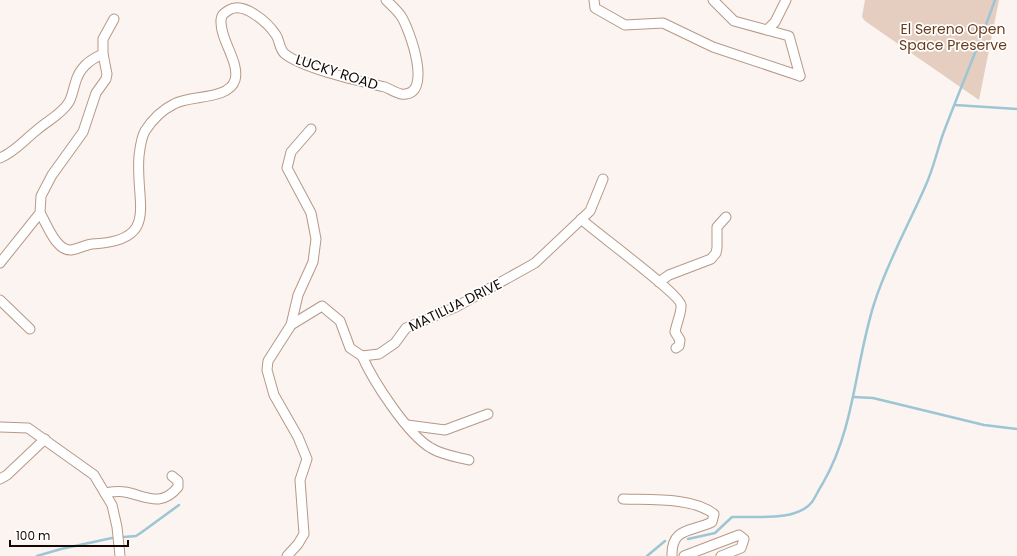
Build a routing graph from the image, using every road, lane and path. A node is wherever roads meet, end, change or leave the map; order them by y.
1 (386, 0) edge
2 (594, 0) edge
3 (713, 0) edge
4 (786, 0) edge
5 (114, 19) dead end
6 (767, 30) junction
7 (103, 54) junction
8 (311, 129) dead end
9 (0, 158) edge
10 (604, 179) dead end
11 (40, 213) junction
12 (726, 217) dead end
13 (582, 219) junction
14 (0, 263) edge
15 (659, 282) junction
16 (0, 300) edge
17 (291, 325) junction
18 (30, 329) dead end
19 (676, 348) dead end
20 (362, 356) junction
21 (488, 414) dead end
22 (407, 425) junction
23 (0, 427) edge
24 (45, 439) junction
25 (469, 460) dead end
26 (172, 476) dead end
27 (0, 479) edge
28 (105, 493) junction
29 (623, 499) dead end
30 (120, 556) edge
31 (287, 556) edge
32 (672, 556) edge
33 (684, 556) edge
34 (721, 556) edge

1 - 11 street, LUCKY ROAD
2 - 6 street
3 - 6 street
4 - 6 street
5 - 7 street
7 - 9 street
7 - 11 street
8 - 17 street
10 - 13 street, MATILIJA DRIVE
11 - 14 street
12 - 15 street
13 - 15 street
13 - 20 street, MATILIJA DRIVE
15 - 19 street
16 - 18 street
17 - 20 street
17 - 31 street
20 - 22 street
21 - 22 street
22 - 25 street
23 - 24 street
24 - 27 street
24 - 28 street
26 - 28 street
28 - 30 street
29 - 32 street
33 - 34 street

